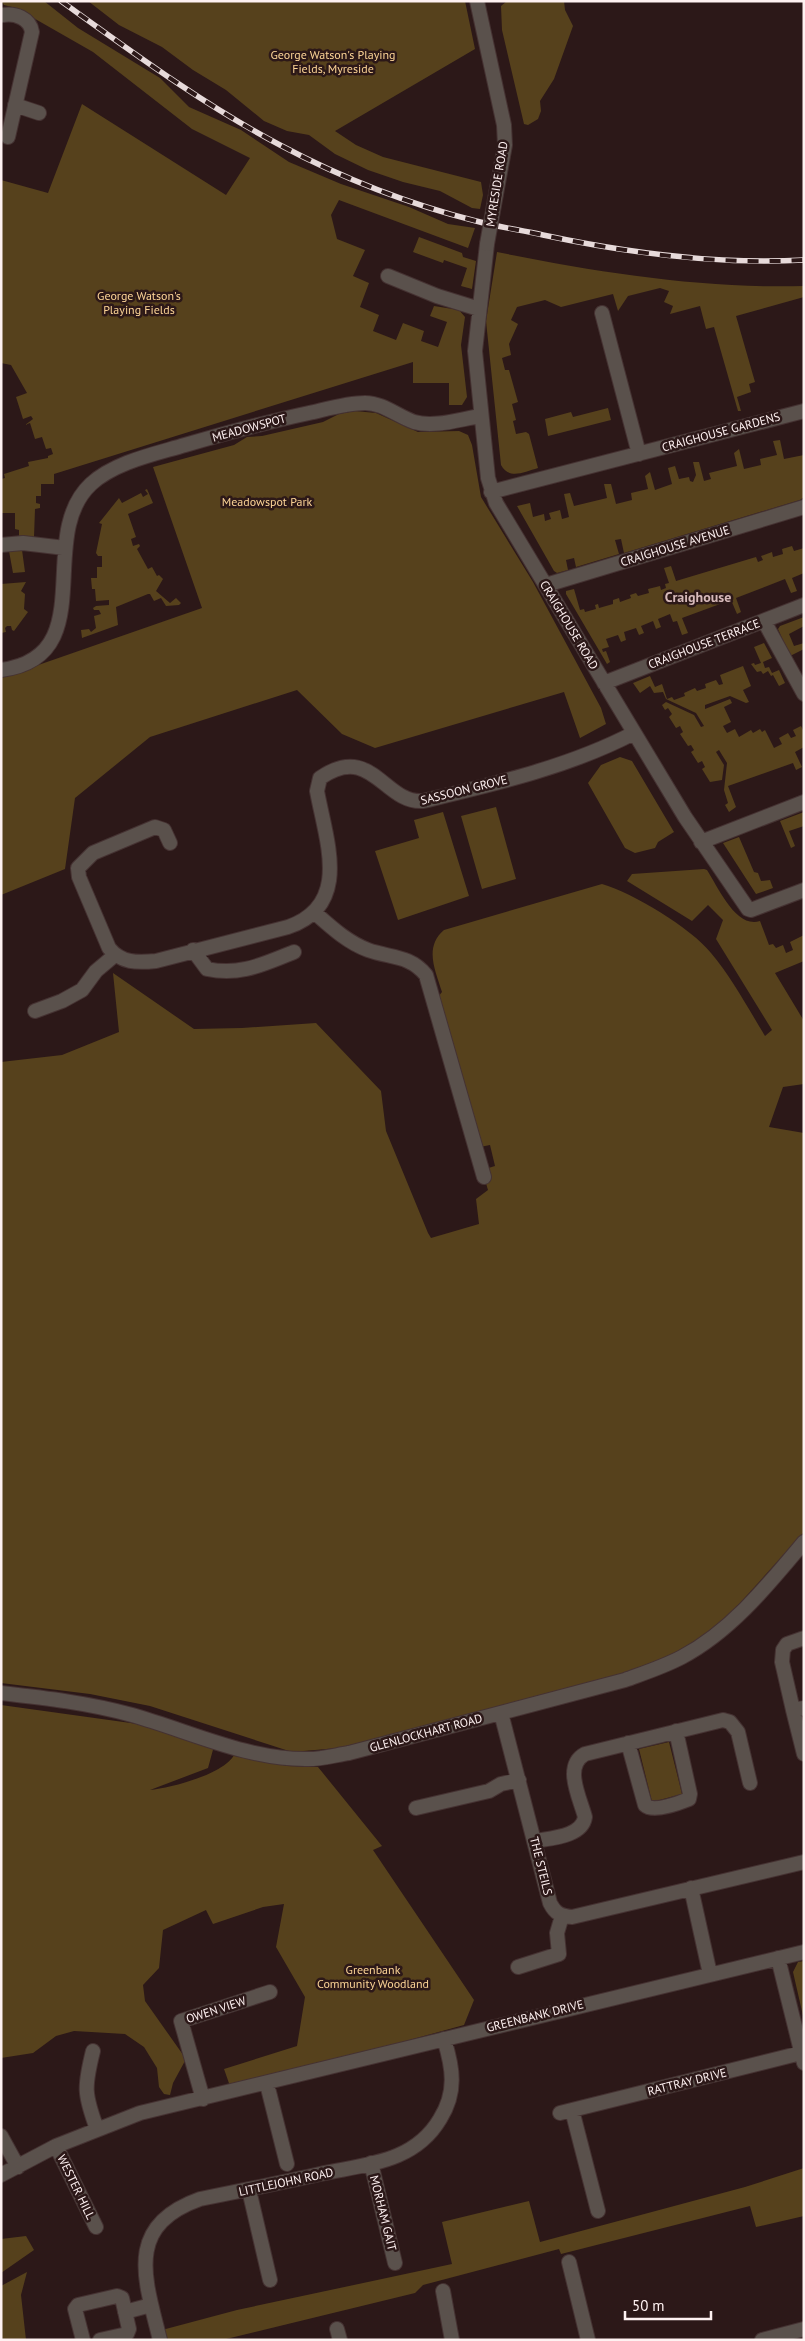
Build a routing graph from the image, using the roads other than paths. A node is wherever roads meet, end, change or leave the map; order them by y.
1 (477, 1) edge
2 (2, 17) edge
3 (15, 105) junction
4 (39, 114) dead end
5 (8, 137) dead end
6 (388, 276) dead end
7 (478, 309) junction
8 (602, 313) dead end
9 (804, 411) edge
10 (481, 416) junction
11 (639, 454) junction
12 (491, 492) junction
13 (804, 507) edge
14 (1, 544) edge
15 (65, 548) junction
16 (546, 585) junction
17 (804, 605) edge
18 (764, 621) junction
19 (1, 670) edge
20 (604, 683) junction
21 (804, 694) edge
22 (634, 733) junction
23 (804, 802) edge
24 (701, 842) junction
25 (170, 843) dead end
26 (804, 890) edge
27 (314, 912) junction
28 (193, 950) junction
29 (294, 952) dead end
30 (115, 955) junction
31 (35, 1012) dead end
32 (484, 1177) dead end
33 (804, 1542) edge
34 (804, 1638) edge
35 (1, 1693) edge
36 (798, 1709) edge
37 (501, 1713) junction
38 (676, 1731) junction
39 (628, 1742) junction
40 (804, 1754) edge
41 (519, 1780) junction
42 (750, 1784) dead end
43 (416, 1808) dead end
44 (535, 1841) junction
45 (804, 1862) edge
46 (691, 1888) junction
47 (562, 1916) junction
48 (804, 1952) edge
49 (778, 1958) junction
50 (518, 1967) dead end
51 (710, 1974) junction
52 (270, 1992) dead end
53 (444, 2039) junction
54 (93, 2051) dead end
55 (802, 2058) edge
56 (267, 2084) junction
57 (203, 2099) junction
58 (97, 2129) junction
59 (1, 2136) edge
60 (56, 2146) junction
61 (287, 2164) dead end
62 (370, 2164) junction
63 (18, 2167) junction
64 (1, 2175) edge
65 (249, 2190) junction
66 (598, 2211) dead end
67 (96, 2227) dead end
68 (569, 2262) dead end
69 (395, 2263) dead end
70 (270, 2280) dead end
71 (442, 2291) dead end
72 (151, 2305) junction
73 (125, 2312) junction
74 (804, 2329) edge
75 (771, 2339) edge
76 (83, 2340) edge
77 (100, 2340) edge
78 (160, 2340) edge
79 (452, 2340) edge
80 (588, 2340) edge

1 - 7 street, MYRESIDE ROAD, bridge
2 - 3 street
3 - 4 street
3 - 5 street
6 - 7 street
7 - 10 street, CRAIGHOUSE ROAD
8 - 11 street
9 - 11 street, CRAIGHOUSE GARDENS
10 - 12 street, CRAIGHOUSE ROAD
10 - 15 street, MEADOWSPOT
11 - 12 street, CRAIGHOUSE GARDENS
12 - 16 street, CRAIGHOUSE ROAD
13 - 16 street, CRAIGHOUSE AVENUE
14 - 15 street
15 - 19 street, MEADOWSPOT
16 - 20 street, CRAIGHOUSE ROAD
17 - 18 street, CRAIGHOUSE TERRACE
18 - 20 street, CRAIGHOUSE TERRACE
18 - 21 street
20 - 22 street, CRAIGHOUSE ROAD
22 - 24 street, CRAIGHOUSE ROAD
22 - 27 street, SASSOON GROVE
23 - 24 street
24 - 26 street, CRAIGHOUSE ROAD
25 - 30 street
27 - 28 street, SASSOON GROVE
27 - 32 street
28 - 29 street
28 - 30 street, SASSOON GROVE
30 - 31 street
33 - 37 street, GLENLOCKHART ROAD
34 - 36 street
35 - 37 street, GLENLOCKHART ROAD
36 - 40 street
37 - 41 street, THE STEILS
38 - 39 street
38 - 39 street
38 - 42 street
39 - 44 street
41 - 43 street
41 - 44 street, THE STEILS
44 - 47 street, THE STEILS
45 - 46 street
46 - 47 street
46 - 51 street
47 - 50 street
48 - 49 street, GREENBANK DRIVE
49 - 51 street, GREENBANK DRIVE
49 - 55 street
51 - 53 street, GREENBANK DRIVE
52 - 57 street, OWEN VIEW
53 - 56 street, GREENBANK DRIVE
53 - 62 street, LITTLEJOHN ROAD
54 - 58 street
55 - 66 street, RATTRAY DRIVE
56 - 57 street, GREENBANK DRIVE
56 - 61 street
57 - 58 street, GREENBANK DRIVE
58 - 60 street, WESTER HILL
59 - 63 street
60 - 63 street, WESTER HILL
60 - 67 street, WESTER HILL
62 - 65 street, LITTLEJOHN ROAD
62 - 69 street, MORHAM GAIT
63 - 64 street, WESTER HILL
65 - 70 street
65 - 72 street, LITTLEJOHN ROAD
68 - 80 street
71 - 79 street
72 - 73 street
72 - 78 street, LITTLEJOHN ROAD
73 - 76 street
73 - 77 street
74 - 75 street

